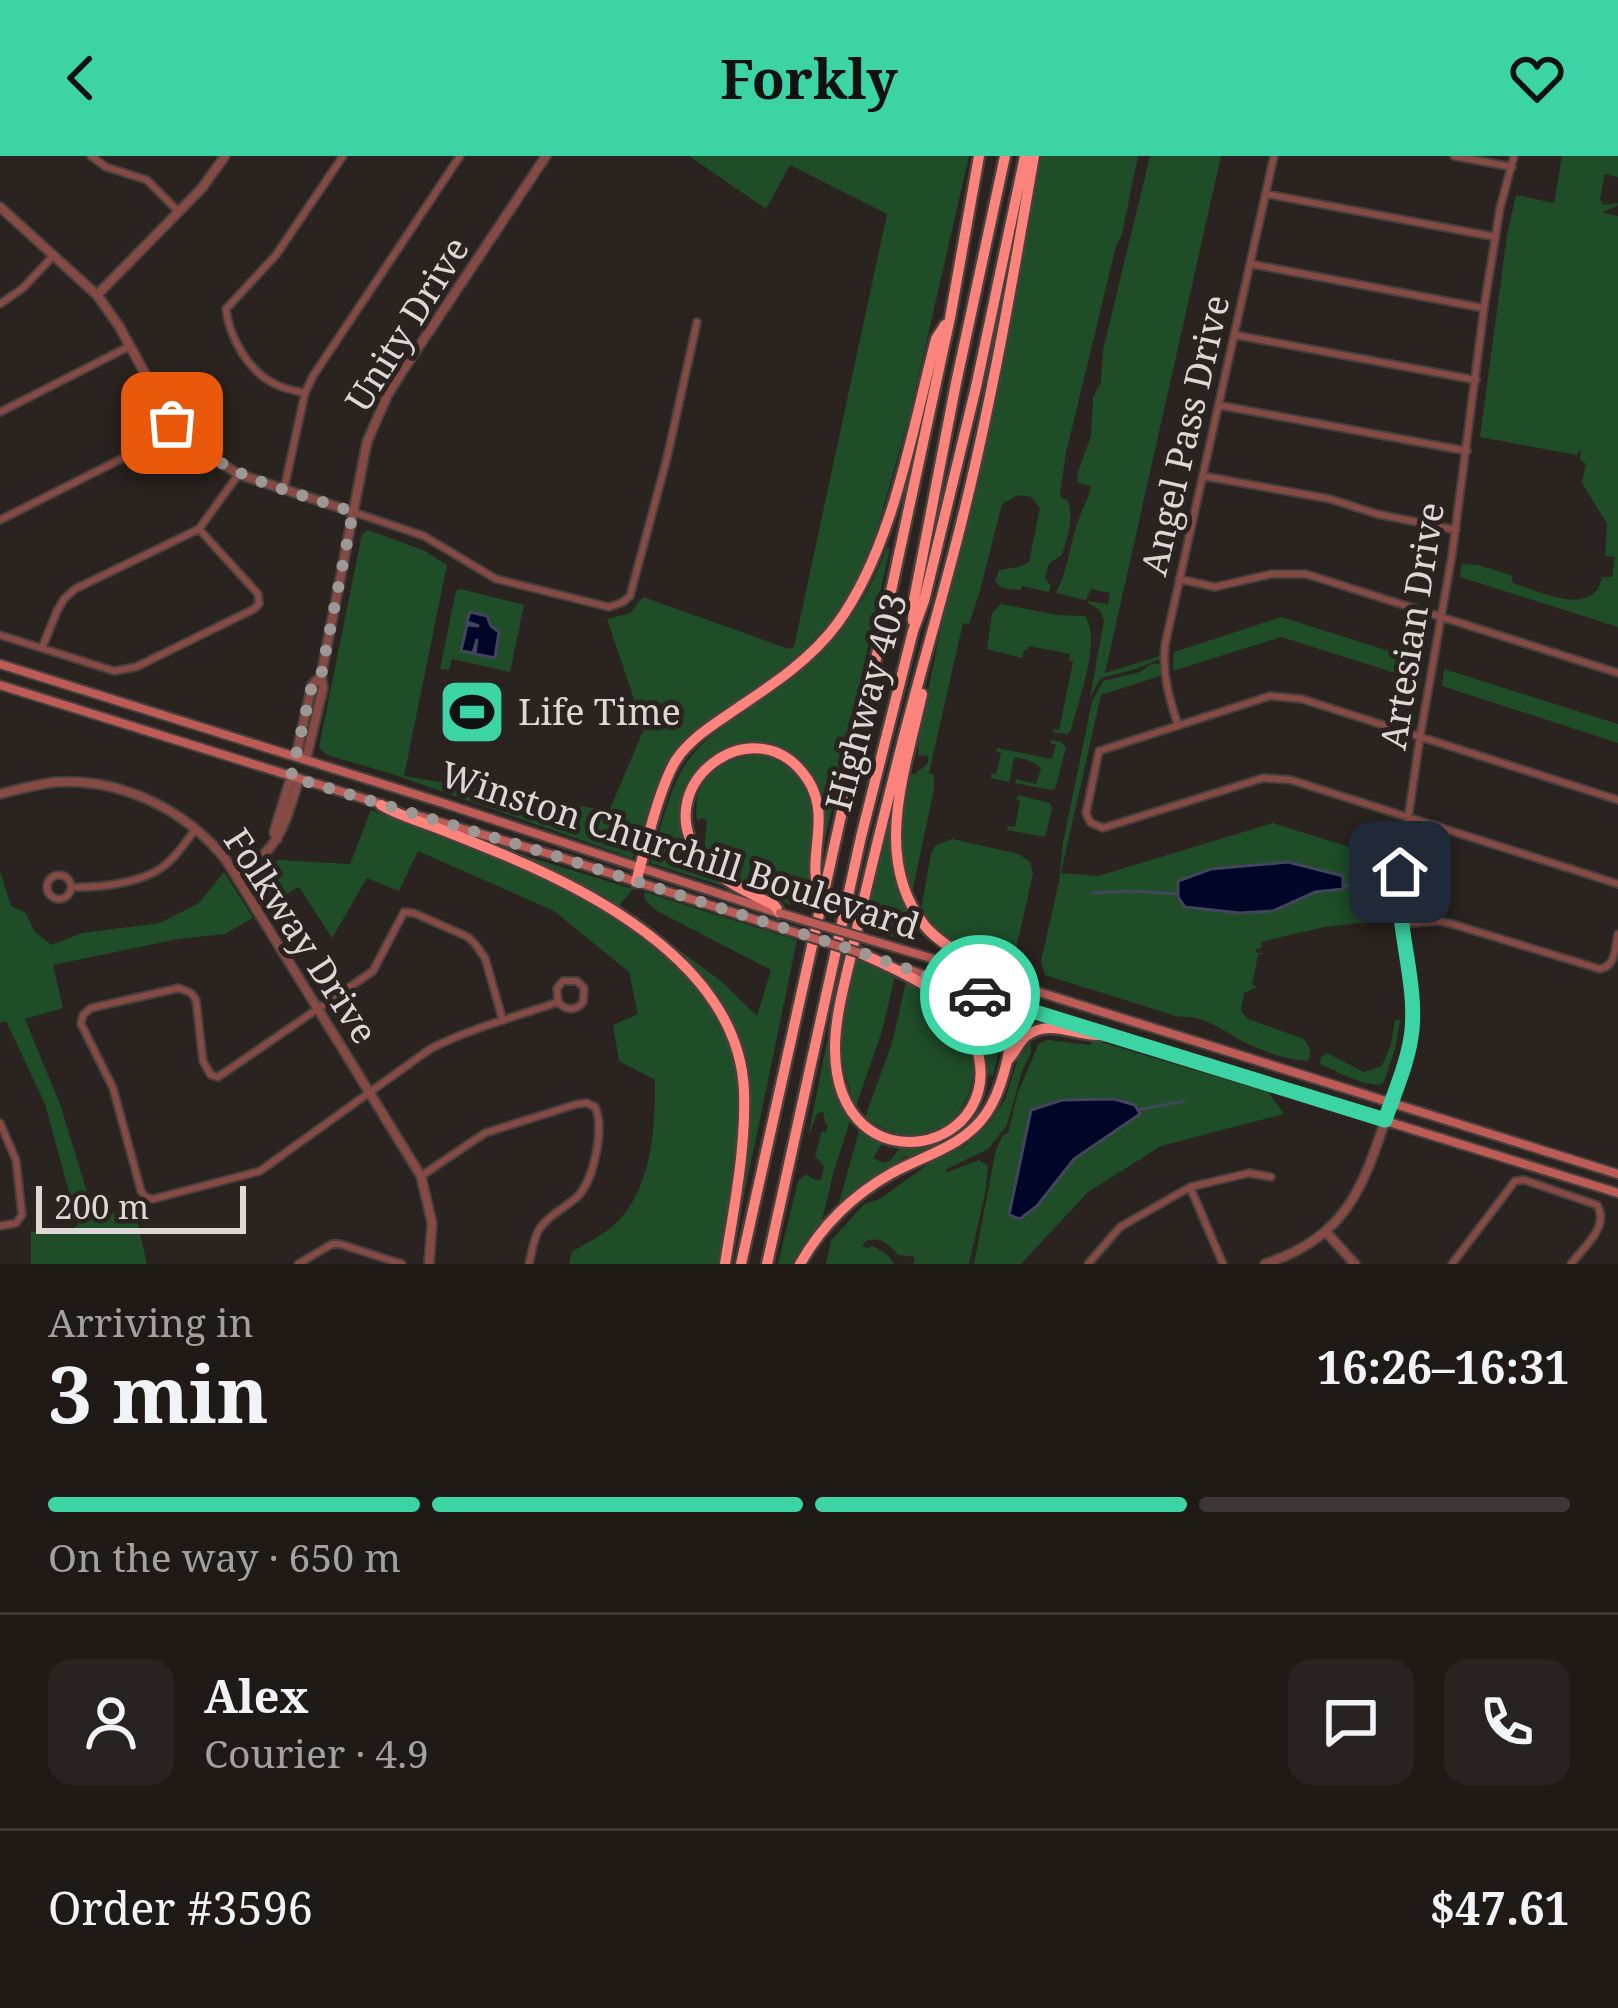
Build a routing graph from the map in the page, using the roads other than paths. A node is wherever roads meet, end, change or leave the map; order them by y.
1 (91, 156) edge
2 (224, 156) edge
3 (343, 156) edge
4 (460, 156) edge
5 (546, 156) edge
6 (980, 156) edge
7 (1005, 156) edge
8 (1025, 156) edge
9 (1034, 156) edge
10 (1274, 156) edge
11 (1454, 156) edge
12 (1514, 156) edge
13 (1512, 166) junction
14 (1266, 194) junction
15 (0, 207) edge
16 (179, 212) junction
17 (1496, 237) junction
18 (53, 255) junction
19 (1251, 264) junction
20 (97, 295) junction
21 (0, 304) edge
22 (1484, 308) junction
23 (950, 318) junction
24 (697, 322) dead end
25 (1235, 335) junction
26 (130, 346) junction
27 (1477, 380) junction
28 (305, 393) junction
29 (1218, 405) junction
30 (0, 412) edge
31 (172, 423) junction
32 (1467, 452) junction
33 (238, 474) junction
34 (1203, 476) junction
35 (284, 489) junction
36 (353, 512) junction
37 (0, 520) edge
38 (199, 529) junction
39 (1456, 530) junction
40 (1179, 579) junction
41 (1440, 616) junction
42 (913, 631) junction
43 (0, 635) edge
44 (929, 637) junction
45 (42, 648) junction
46 (0, 664) edge
47 (1618, 673) edge
48 (0, 685) edge
49 (1178, 725) junction
50 (1420, 737) junction
51 (301, 758) junction
52 (295, 778) junction
53 (0, 794) edge
54 (1618, 800) edge
55 (381, 805) junction
56 (1410, 818) junction
57 (197, 828) junction
58 (640, 869) junction
59 (237, 878) junction
60 (636, 882) junction
61 (1618, 884) edge
62 (71, 887) dead end
63 (822, 898) junction
64 (777, 920) junction
65 (1401, 924) junction
66 (1618, 934) edge
67 (860, 952) joint
68 (980, 974) junction
69 (921, 979) junction
70 (558, 1002) junction
71 (1017, 1006) junction
72 (318, 1008) junction
73 (503, 1021) junction
74 (1107, 1034) junction
75 (1005, 1063) junction
76 (369, 1091) junction
77 (1390, 1103) junction
78 (1385, 1120) junction
79 (0, 1123) edge
80 (1618, 1174) edge
81 (421, 1176) junction
82 (1271, 1177) dead end
83 (1190, 1187) junction
84 (1618, 1192) edge
85 (0, 1226) edge
86 (1327, 1232) junction
87 (298, 1264) edge
88 (402, 1264) edge
89 (429, 1264) edge
90 (529, 1264) edge
91 (724, 1264) edge
92 (741, 1264) edge
93 (767, 1264) edge
94 (800, 1264) edge
95 (1088, 1264) edge
96 (1223, 1264) edge
97 (1265, 1264) edge
98 (1355, 1264) edge
99 (1453, 1264) edge
100 (1570, 1264) edge

1 - 16 street
2 - 16 street
3 - 28 street
4 - 28 street
5 - 36 street, Unity Drive
6 - 23 highway, Highway 403
7 - 42 highway
8 - 42 highway, Highway 403
9 - 44 highway
10 - 14 street, Angel Pass Drive
11 - 13 street
12 - 13 street, Artesian Drive
13 - 17 street, Artesian Drive
14 - 17 street
14 - 19 street, Angel Pass Drive
15 - 18 street
16 - 20 street
17 - 22 street, Artesian Drive
18 - 20 street
18 - 21 street
19 - 22 street
19 - 25 street, Angel Pass Drive
20 - 26 street
22 - 27 street, Artesian Drive
23 - 58 highway
23 - 63 highway, Highway 403
24 - 36 street
25 - 27 street
25 - 29 street, Angel Pass Drive
26 - 30 street
26 - 31 street
27 - 32 street, Artesian Drive
28 - 35 street
29 - 32 street
29 - 34 street, Angel Pass Drive
31 - 33 street
31 - 37 street
32 - 39 street, Artesian Drive
33 - 35 street
33 - 38 street
34 - 39 street
34 - 40 street, Angel Pass Drive
35 - 36 street
36 - 51 street, Unity Drive
38 - 45 street
38 - 45 street
39 - 41 street, Artesian Drive
40 - 41 street
40 - 49 street, Angel Pass Drive
41 - 47 street
41 - 50 street, Artesian Drive
42 - 93 highway, Highway 403
43 - 45 street
44 - 68 highway
44 - 69 highway
46 - 51 main road, Winston Churchill Boulevard
48 - 52 main road, Winston Churchill Boulevard
49 - 50 street
49 - 56 street
50 - 54 street
50 - 56 street, Artesian Drive
51 - 52 main road
51 - 58 main road, Winston Churchill Boulevard
52 - 55 main road, Winston Churchill Boulevard
52 - 59 street
53 - 57 street, Folkway Drive
55 - 60 main road, Winston Churchill Boulevard
55 - 91 highway
56 - 61 street
56 - 65 street, Artesian Drive
57 - 59 street, Folkway Drive
57 - 62 street
58 - 60 highway
58 - 64 main road, Winston Churchill Boulevard
59 - 72 street, Folkway Drive
60 - 64 main road, Winston Churchill Boulevard
63 - 64 highway
63 - 92 highway, Highway 403
64 - 67 main road, Winston Churchill Boulevard, bridge
64 - 68 main road, Winston Churchill Boulevard, bridge
65 - 66 street
65 - 77 street, Artesian Drive
67 - 69 highway
68 - 77 main road, Winston Churchill Boulevard
69 - 71 main road, Winston Churchill Boulevard
70 - 70 street
70 - 73 street
71 - 74 main road, Winston Churchill Boulevard
71 - 75 highway
72 - 73 street
72 - 76 street, Folkway Drive
72 - 76 street
73 - 76 street
74 - 75 highway
74 - 78 main road, Winston Churchill Boulevard
75 - 94 highway
76 - 81 street, Folkway Drive
77 - 78 street
77 - 80 main road, Winston Churchill Boulevard
78 - 84 main road, Winston Churchill Boulevard
78 - 86 street
79 - 85 street
81 - 89 street, Folkway Drive
81 - 90 street
82 - 83 street
83 - 95 street
83 - 96 street
86 - 97 street
86 - 98 street
87 - 88 street
99 - 100 street

